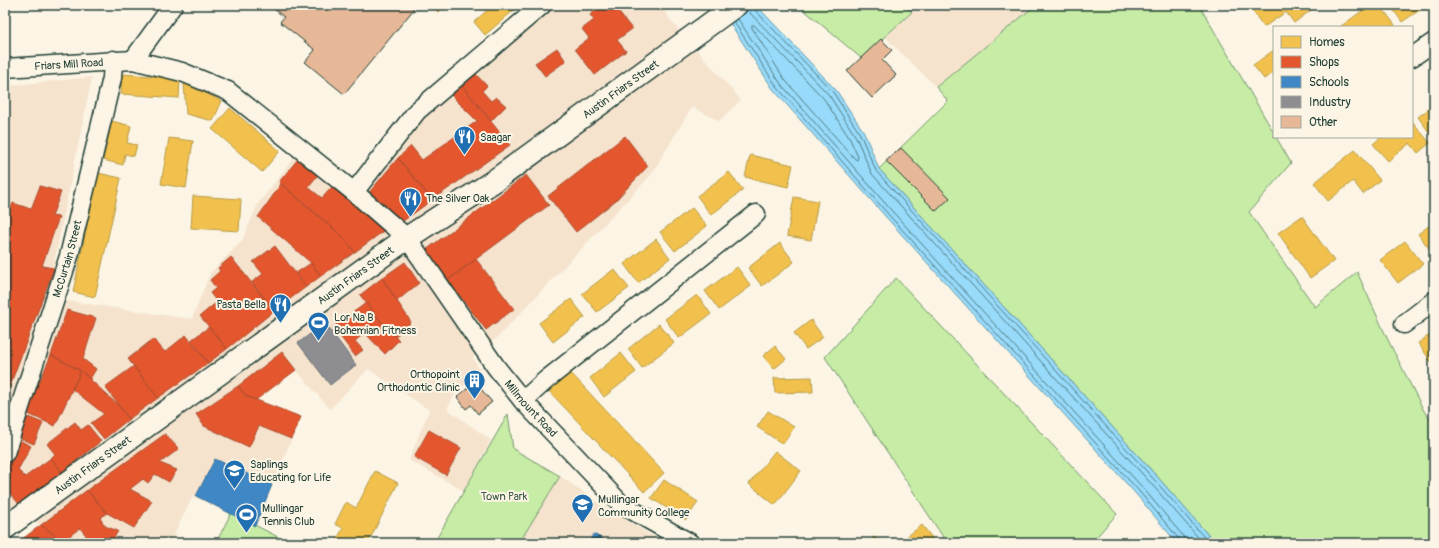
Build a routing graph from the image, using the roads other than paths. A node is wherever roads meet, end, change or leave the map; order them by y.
1 (173, 5) edge
2 (542, 5) edge
3 (736, 5) edge
4 (1434, 42) edge
5 (1413, 56) edge
6 (112, 60) junction
7 (133, 60) junction
8 (5, 68) edge
9 (354, 192) junction
10 (756, 214) dead end
11 (407, 238) junction
12 (1434, 301) edge
13 (1404, 324) dead end
14 (523, 401) junction
15 (5, 454) edge
16 (5, 528) edge
17 (690, 543) edge

1 - 7 street
2 - 9 street
3 - 11 main road, Austin Friars Street
4 - 5 street
6 - 7 street, Friars Mill Road
6 - 8 street, Friars Mill Road
6 - 15 street, McCurtain Street
7 - 9 street
9 - 11 street
10 - 14 street
11 - 14 street, Millmount Road
11 - 16 main road, Austin Friars Street
12 - 13 street
14 - 17 street, Millmount Road

